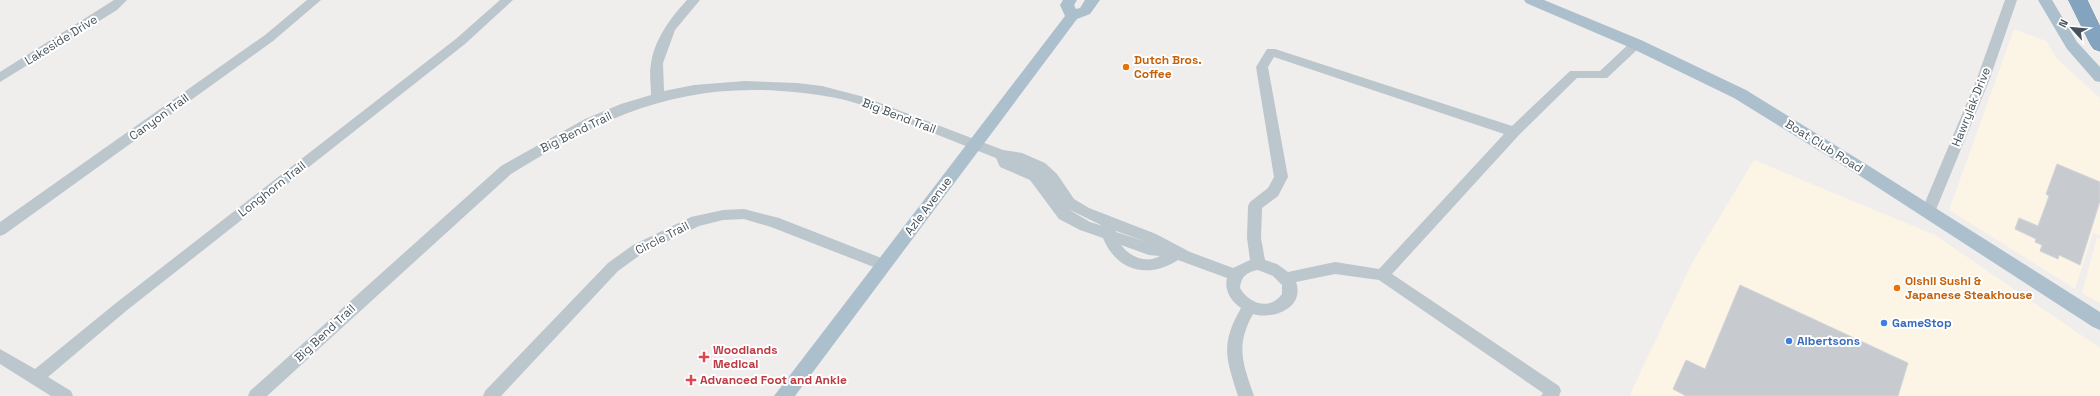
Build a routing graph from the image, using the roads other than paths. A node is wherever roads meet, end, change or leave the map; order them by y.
1 (121, 0) edge
2 (315, 0) edge
3 (507, 0) edge
4 (694, 0) edge
5 (1093, 0) edge
6 (1532, 0) edge
7 (2011, 0) edge
8 (2045, 0) edge
9 (2078, 0) edge
10 (1071, 8) edge
11 (1636, 44) junction
12 (2100, 45) edge
13 (2100, 77) edge
14 (0, 78) edge
15 (658, 99) junction
16 (1514, 132) junction
17 (975, 144) junction
18 (1928, 212) junction
19 (1109, 228) junction
20 (0, 230) edge
21 (1177, 253) junction
22 (1258, 264) junction
23 (884, 265) junction
24 (1235, 275) junction
25 (1382, 275) junction
26 (1286, 278) junction
27 (1249, 307) junction
28 (2100, 322) edge
29 (0, 356) edge
30 (35, 378) junction
31 (65, 396) edge
32 (256, 396) edge
33 (491, 396) edge
34 (784, 396) edge
35 (1246, 396) edge
36 (1549, 396) edge

1 - 14 street, Lakeside Drive
2 - 20 street, Canyon Trail
3 - 30 street, Longhorn Trail
4 - 15 street
5 - 10 main road, Azle Avenue
6 - 11 main road, Boat Club Road
7 - 18 street, Hawrylak Drive
8 - 13 main road
9 - 12 highway
10 - 17 main road, Azle Avenue
11 - 16 street
11 - 18 main road, Boat Club Road
15 - 17 street, Big Bend Trail
15 - 32 street, Big Bend Trail
16 - 22 street
16 - 25 street
17 - 19 street, Big Bend Trail
17 - 23 main road, Azle Avenue
18 - 28 main road, Boat Club Road
19 - 21 street
19 - 21 street
21 - 24 street
22 - 24 street
22 - 26 street
23 - 33 street, Circle Trail
23 - 34 main road, Azle Avenue
24 - 27 street
25 - 26 street
25 - 36 street
26 - 27 street
27 - 35 street
29 - 30 street
30 - 31 street

